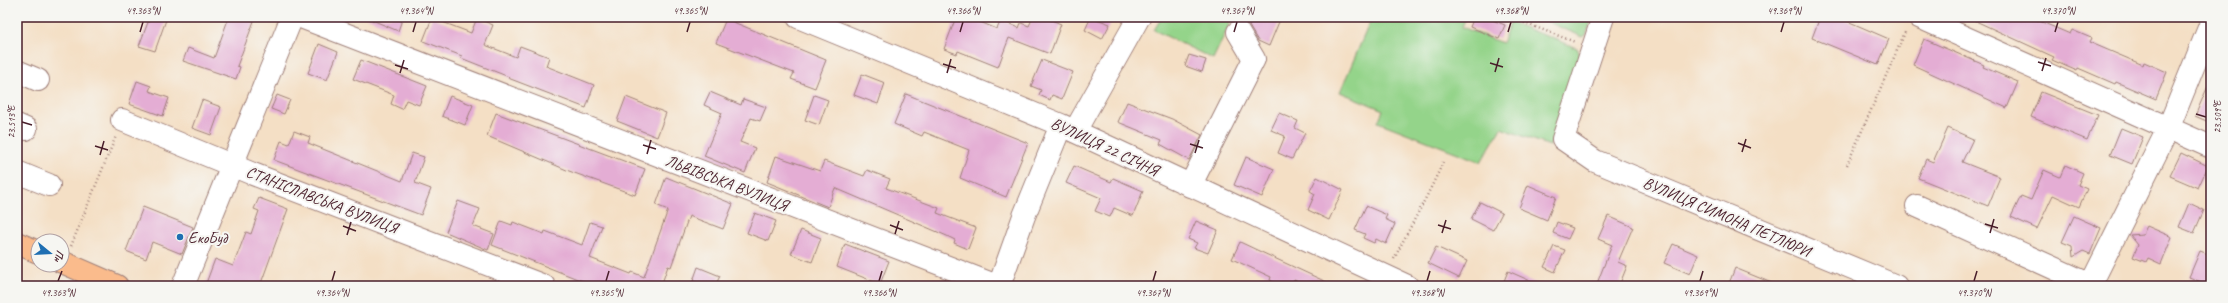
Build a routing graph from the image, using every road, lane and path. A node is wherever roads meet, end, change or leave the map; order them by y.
1 (292, 17) edge
2 (300, 17) edge
3 (798, 17) edge
4 (1139, 17) edge
5 (1509, 17) edge
6 (1603, 17) edge
7 (1914, 21) edge
8 (2211, 23) edge
9 (1238, 32) dead end
10 (1592, 49) junction
11 (17, 71) edge
12 (38, 80) dead end
13 (122, 120) joint
14 (1068, 128) junction
15 (2168, 128) junction
16 (2211, 147) edge
17 (1443, 162) dead end
18 (233, 165) junction
19 (1847, 166) dead end
20 (17, 172) edge
21 (49, 185) dead end
22 (1190, 186) junction
23 (1917, 206) dead end
24 (17, 244) edge
25 (70, 246) edge
26 (30, 249) edge
27 (70, 266) edge
28 (1394, 282) edge
29 (117, 286) edge
30 (183, 286) edge
31 (544, 286) edge
32 (998, 286) edge
33 (1896, 286) edge
34 (2091, 286) edge

1 - 18 street
2 - 32 street, ЛЬВІВСЬКА ВУЛИЦЯ
3 - 14 street, ВУЛИЦЯ 22 СІЧНЯ
4 - 14 street
5 - 10 path
6 - 10 street
7 - 15 street
7 - 19 path
8 - 15 street
9 - 22 street
10 - 33 street, ВУЛИЦЯ СИМОНА ПЕТЛЮРИ
11 - 12 street
13 - 18 street, СТАНІСЛАВСЬКА ВУЛИЦЯ
13 - 25 path
14 - 22 street, ВУЛИЦЯ 22 СІЧНЯ
14 - 32 street
15 - 16 street
15 - 34 street
17 - 28 path
18 - 30 street
18 - 31 street, СТАНІСЛАВСЬКА ВУЛИЦЯ
20 - 21 street
22 - 28 street, ВУЛИЦЯ 22 СІЧНЯ
23 - 34 street
24 - 26 main road
27 - 29 main road

